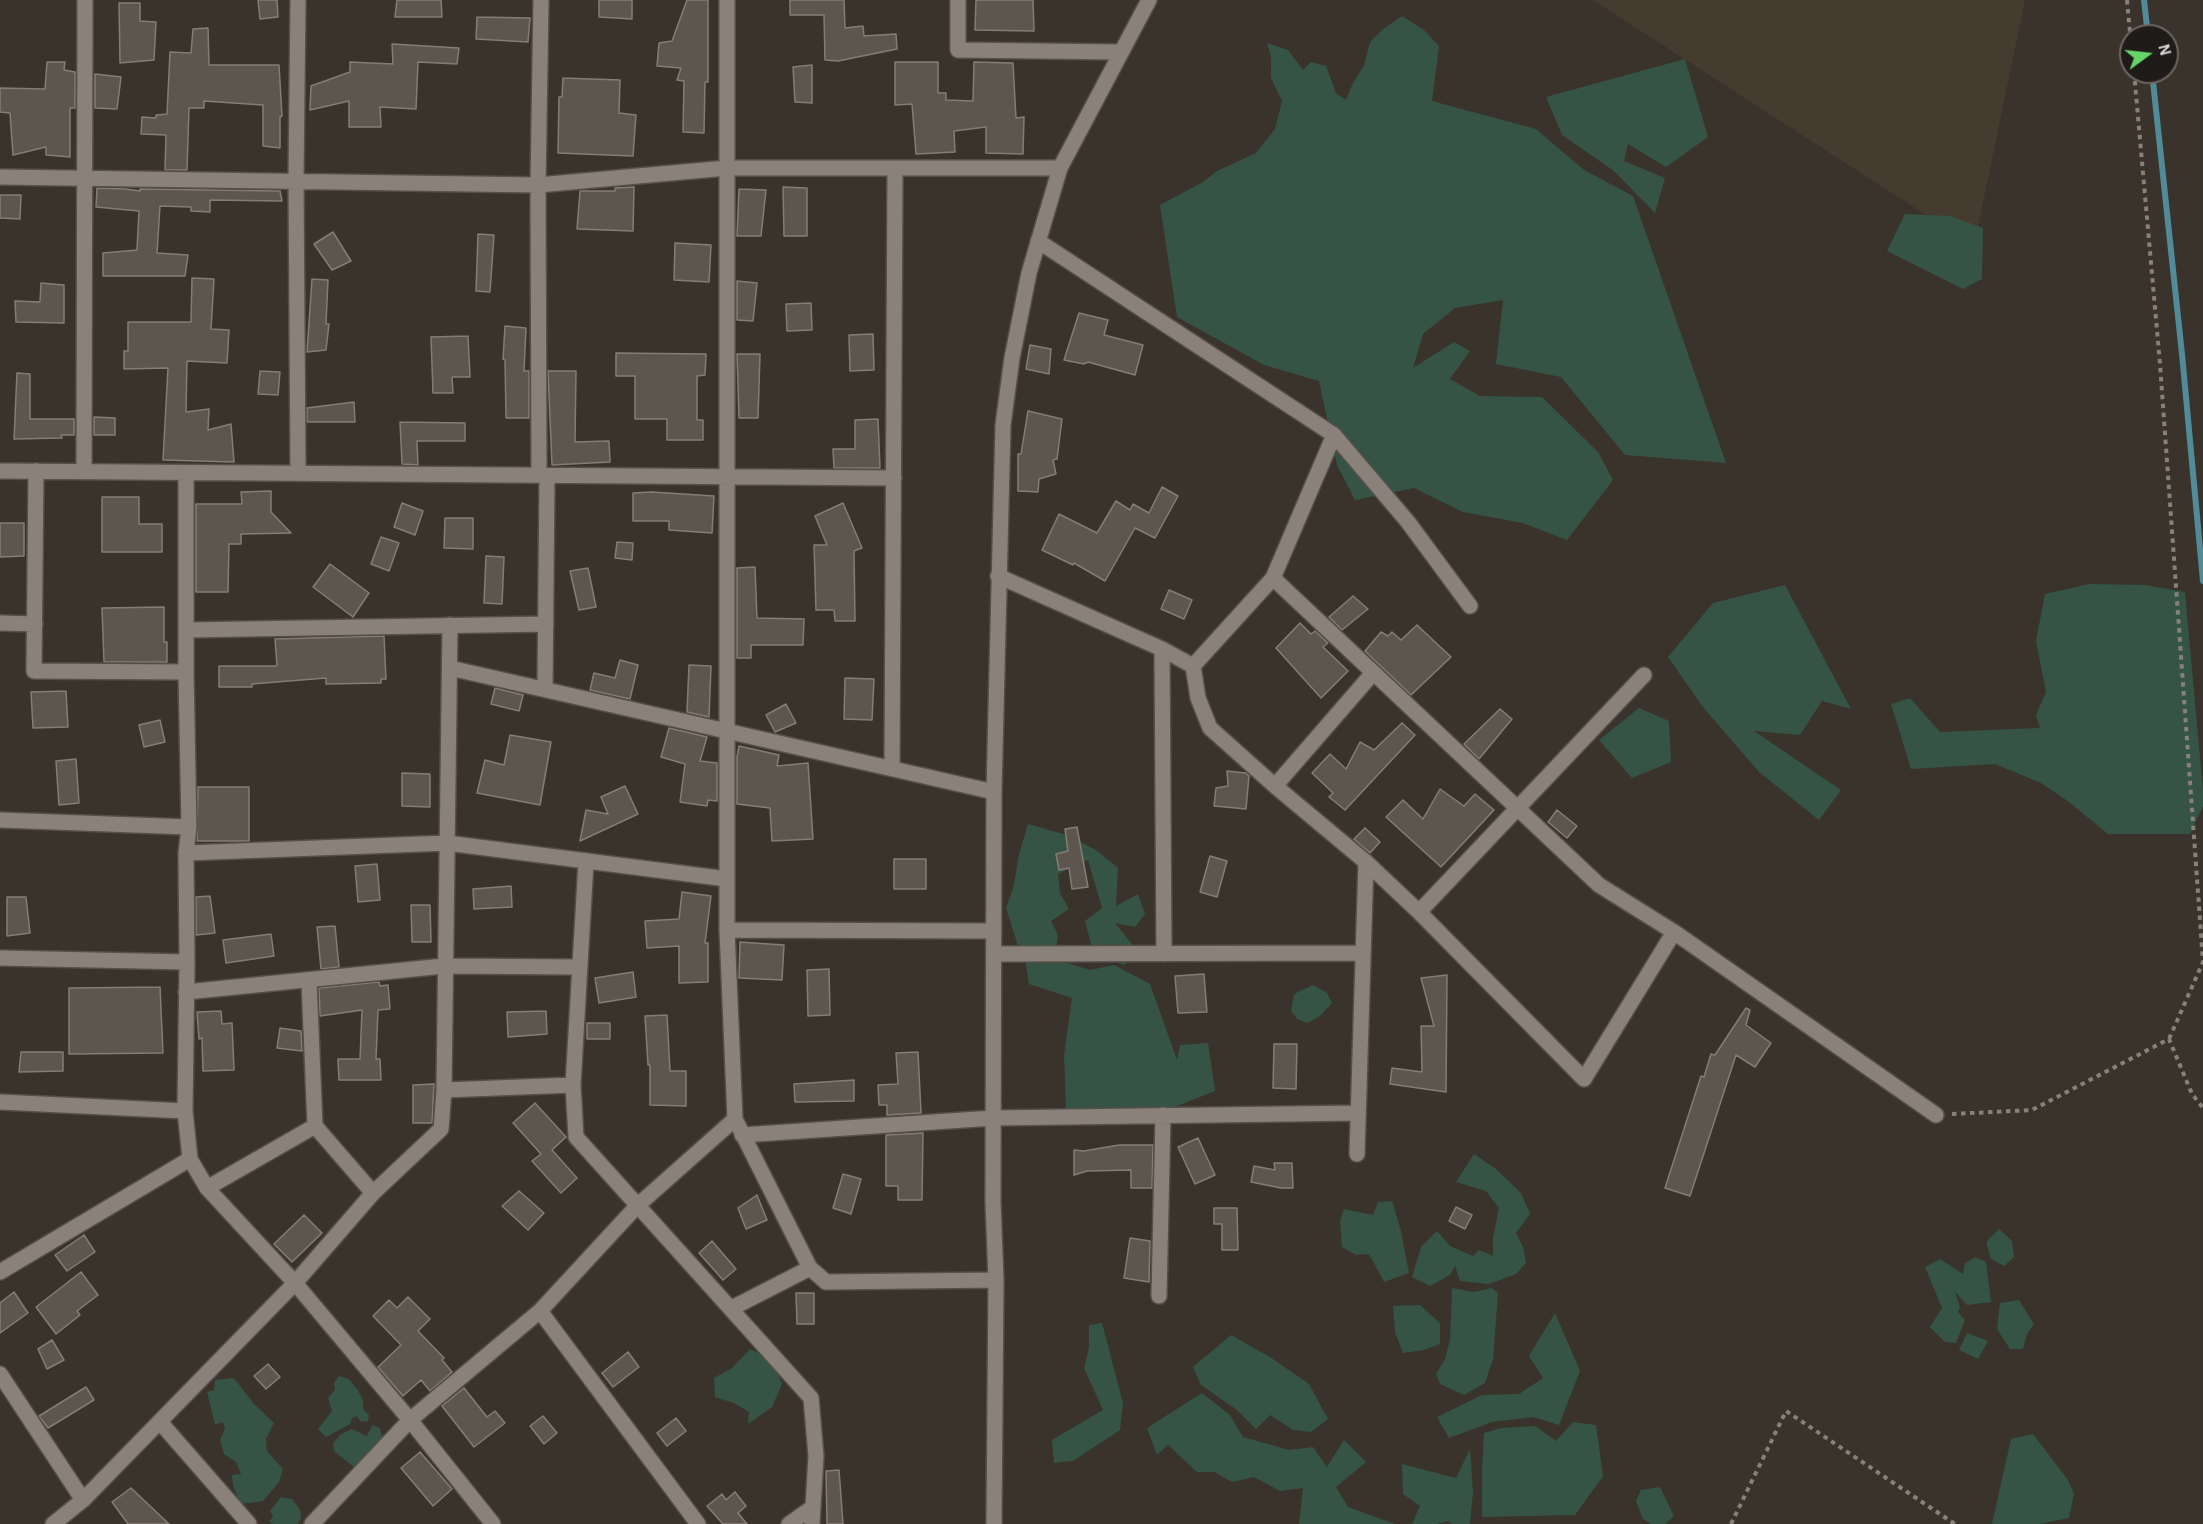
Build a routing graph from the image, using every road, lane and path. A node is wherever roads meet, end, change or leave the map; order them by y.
1 (85, 0) edge
2 (298, 0) edge
3 (541, 0) edge
4 (727, 0) edge
5 (958, 0) edge
6 (1149, 0) edge
7 (2127, 0) edge
8 (2129, 24) edge
9 (1120, 52) junction
10 (2135, 84) edge
11 (727, 168) junction
12 (895, 168) junction
13 (1060, 168) junction
14 (0, 177) edge
15 (84, 178) junction
16 (296, 180) junction
17 (538, 185) junction
18 (1038, 241) junction
19 (1334, 435) junction
20 (0, 471) edge
21 (36, 471) junction
22 (84, 472) junction
23 (186, 473) junction
24 (298, 473) junction
25 (543, 475) junction
26 (727, 477) junction
27 (894, 478) junction
28 (998, 576) junction
29 (1273, 578) junction
30 (1470, 606) dead end
31 (0, 624) edge
32 (35, 624) junction
33 (546, 624) junction
34 (450, 625) junction
35 (186, 630) junction
36 (1162, 650) junction
37 (1194, 666) junction
38 (450, 668) junction
39 (186, 672) junction
40 (1373, 673) junction
41 (1644, 675) dead end
42 (545, 689) junction
43 (727, 731) junction
44 (892, 768) junction
45 (1275, 786) junction
46 (994, 792) junction
47 (1517, 808) junction
48 (0, 820) edge
49 (189, 827) junction
50 (447, 843) junction
51 (186, 853) junction
52 (586, 862) junction
53 (1366, 862) junction
54 (727, 879) junction
55 (1419, 912) junction
56 (727, 930) junction
57 (994, 931) junction
58 (1674, 932) junction
59 (1362, 953) junction
60 (994, 954) junction
61 (1164, 954) junction
62 (0, 958) edge
63 (187, 963) junction
64 (444, 966) junction
65 (579, 967) junction
66 (309, 980) junction
67 (186, 992) junction
68 (2169, 1039) junction
69 (573, 1085) junction
70 (444, 1090) junction
71 (0, 1102) edge
72 (2203, 1108) edge
73 (184, 1111) junction
74 (1357, 1113) junction
75 (1163, 1115) junction
76 (1936, 1115) joint
77 (993, 1118) junction
78 (735, 1119) junction
79 (315, 1126) junction
80 (742, 1135) junction
81 (1357, 1154) dead end
82 (190, 1159) junction
83 (207, 1188) junction
84 (373, 1193) junction
85 (637, 1206) junction
86 (810, 1268) junction
87 (0, 1272) edge
88 (996, 1280) junction
89 (295, 1283) junction
90 (1159, 1296) dead end
91 (732, 1308) junction
92 (540, 1311) junction
93 (0, 1374) edge
94 (410, 1420) junction
95 (160, 1422) junction
96 (83, 1500) junction
97 (813, 1507) junction
98 (53, 1524) edge
99 (249, 1524) edge
100 (312, 1524) edge
101 (493, 1524) edge
102 (698, 1524) edge
103 (789, 1524) edge
104 (812, 1524) edge
105 (994, 1524) edge
106 (1731, 1524) edge
107 (1955, 1524) edge

1 - 15 street
2 - 16 street
3 - 17 street
4 - 11 street
5 - 9 street
6 - 9 street
7 - 8 path
9 - 13 street
10 - 68 path
11 - 12 street
11 - 17 street
11 - 26 street
12 - 13 street
12 - 27 street
13 - 18 street
14 - 15 street
15 - 16 street
15 - 22 street
16 - 17 street
16 - 24 street
17 - 25 street
18 - 19 street
18 - 28 street
19 - 29 street
19 - 30 street
20 - 21 street
21 - 22 street
21 - 32 street
22 - 23 street
23 - 24 street
23 - 35 street
24 - 25 street
25 - 26 street
25 - 33 street
26 - 27 street
26 - 43 street
27 - 44 street
28 - 36 street
28 - 46 street
29 - 37 street
29 - 40 street
31 - 32 street
32 - 39 street
33 - 34 street
33 - 42 street
34 - 35 street
34 - 38 street
35 - 39 street
36 - 37 street
36 - 61 street
37 - 45 street
38 - 42 street
38 - 50 street
39 - 49 street
40 - 45 street
40 - 47 street
41 - 47 street
42 - 43 street
43 - 44 street
43 - 54 street
44 - 46 street
45 - 53 street
46 - 57 street
47 - 55 street
47 - 58 street
48 - 49 street
49 - 51 street
50 - 51 street
50 - 52 street
50 - 64 street
51 - 63 street
52 - 54 street
52 - 65 street
53 - 55 street
53 - 59 street
54 - 56 street
55 - 58 street
56 - 57 street
56 - 78 street
57 - 60 street
58 - 76 street
59 - 61 street
59 - 74 street
60 - 61 street
60 - 77 street
62 - 63 street
63 - 67 street
64 - 65 street
64 - 66 street
64 - 70 street
65 - 69 street
66 - 67 street
66 - 79 street
67 - 73 street
68 - 72 path
68 - 76 path
69 - 70 street
69 - 85 street
70 - 84 street
71 - 73 street
73 - 82 street
74 - 75 street
74 - 81 street
75 - 77 street
75 - 90 street
77 - 80 street
77 - 88 street
78 - 80 street
78 - 85 street
79 - 83 street
79 - 84 street
80 - 86 street
82 - 83 street
82 - 87 street
83 - 89 street
84 - 89 street
85 - 91 street
85 - 92 street
86 - 88 street
86 - 91 street
88 - 105 street
89 - 94 street
89 - 95 street
91 - 97 street
92 - 94 street
92 - 102 street
93 - 96 street
94 - 100 street
94 - 101 street
95 - 96 street
95 - 99 street
96 - 98 street
97 - 103 street
97 - 104 street
106 - 107 path

